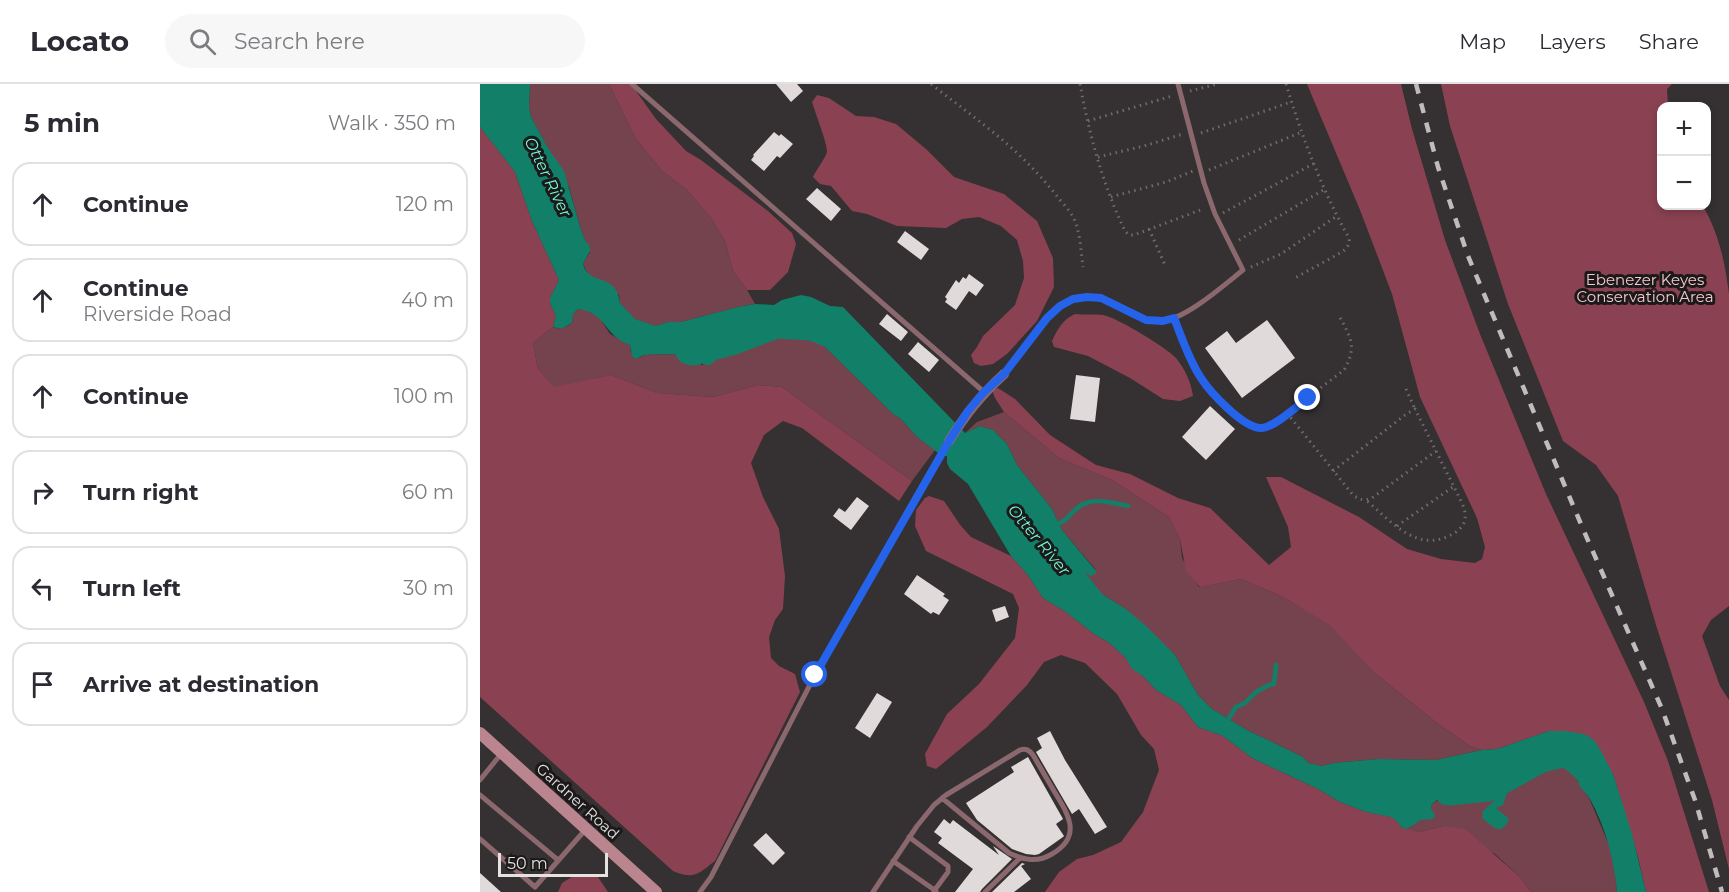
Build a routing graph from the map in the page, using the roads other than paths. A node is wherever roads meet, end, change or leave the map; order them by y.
1 (632, 84) edge
2 (1178, 84) edge
3 (1004, 374) joint
4 (984, 392) junction
5 (949, 441) joint
6 (480, 733) edge
7 (502, 752) junction
8 (480, 780) edge
9 (480, 795) edge
10 (942, 798) junction
11 (586, 829) junction
12 (909, 837) junction
13 (480, 839) edge
14 (1020, 858) junction
15 (558, 860) junction
16 (893, 861) junction
17 (936, 891) edge
18 (656, 892) edge
19 (700, 892) edge
20 (873, 892) edge
21 (985, 892) edge

1 - 4 lane
2 - 3 lane
3 - 4 street
4 - 5 street
5 - 19 lane
6 - 7 main road, Gardner Road
7 - 8 lane
7 - 11 main road, Gardner Road
9 - 15 lane
10 - 12 lane
10 - 14 lane
10 - 14 lane
11 - 15 lane
11 - 18 main road, Gardner Road
12 - 16 lane
12 - 17 lane
13 - 15 lane
14 - 21 lane
16 - 17 lane
16 - 20 lane

